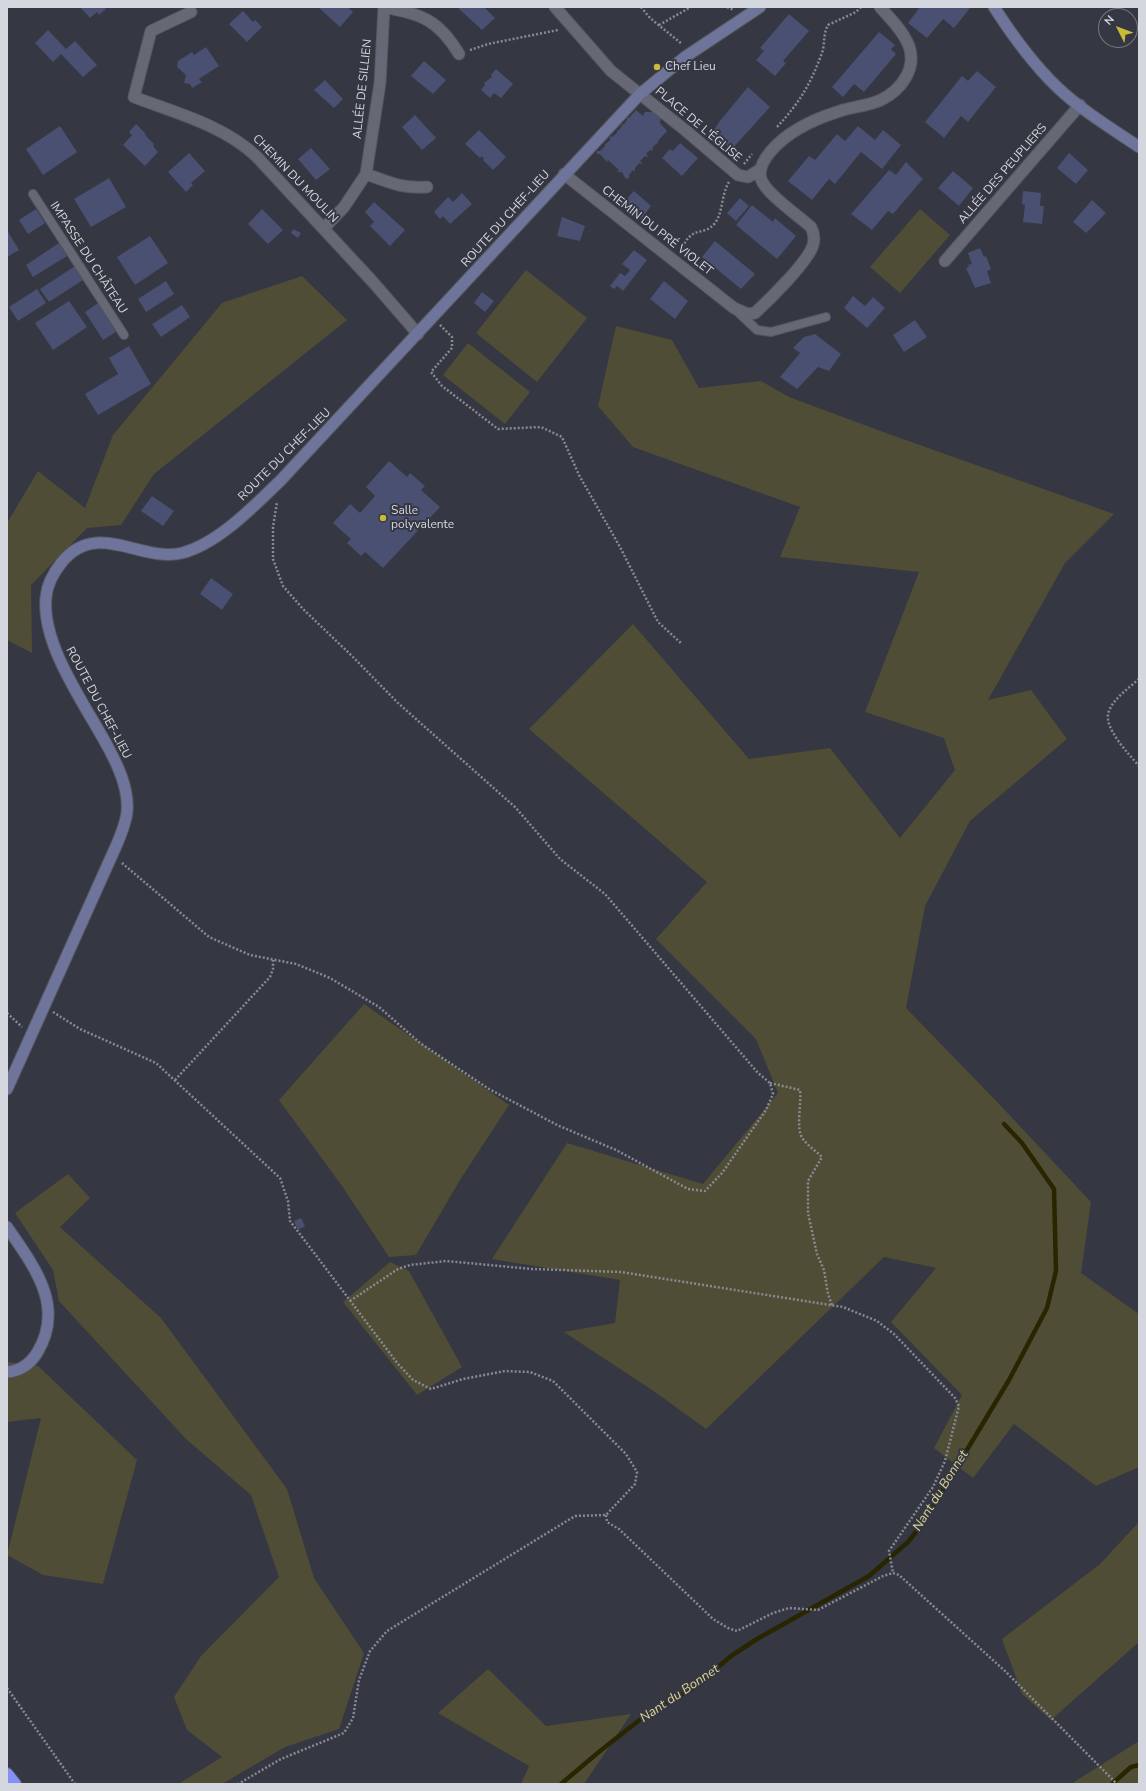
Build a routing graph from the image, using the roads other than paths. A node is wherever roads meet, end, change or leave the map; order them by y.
1 (555, 7) edge
2 (760, 7) edge
3 (880, 7) edge
4 (994, 7) edge
5 (192, 12) dead end
6 (459, 54) road end
7 (640, 94) junction
8 (1080, 105) junction
9 (1139, 147) edge
10 (761, 169) junction
11 (366, 174) junction
12 (564, 174) junction
13 (427, 187) dead end
14 (33, 194) dead end
15 (324, 228) junction
16 (945, 261) dead end
17 (734, 308) junction
18 (826, 317) dead end
19 (418, 334) junction
20 (124, 335) dead end
21 (7, 1089) edge
22 (7, 1227) edge
23 (7, 1372) edge
24 (7, 1774) edge
25 (15, 1784) edge

1 - 7 street, PLACE DE L'ÉGLISE
2 - 7 main road, ROUTE DU CHEF-LIEU
3 - 10 street
4 - 8 main road
5 - 15 street, CHEMIN DU MOULIN
6 - 11 street, ALLÉE DE SILLIEN
7 - 10 street, PLACE DE L'ÉGLISE
7 - 12 main road, ROUTE DU CHEF-LIEU
8 - 9 main road
8 - 16 street, ALLÉE DES PEUPLIERS
10 - 17 street, CHEMIN DU PRÉ VIOLET
11 - 13 street
11 - 15 street, ALLÉE DE SILLIEN
12 - 17 street, CHEMIN DU PRÉ VIOLET
12 - 19 main road, ROUTE DU CHEF-LIEU
14 - 20 lane, IMPASSE DU CHÂTEAU
15 - 19 street, CHEMIN DU MOULIN
17 - 18 lane, CHEMIN DU PRÉ VIOLET
19 - 21 main road, ROUTE DU CHEF-LIEU
22 - 23 main road
24 - 25 highway

